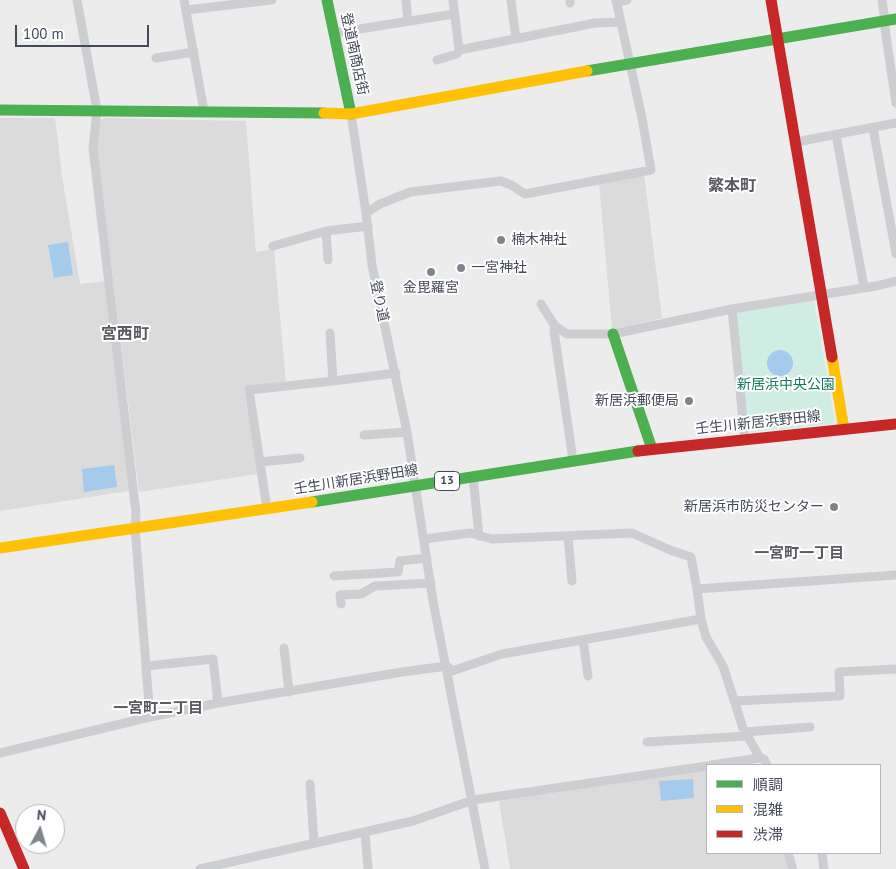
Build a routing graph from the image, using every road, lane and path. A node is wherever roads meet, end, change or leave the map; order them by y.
1 (77, 0) edge
2 (184, 0) edge
3 (272, 0) edge
4 (327, 0) edge
5 (406, 0) edge
6 (453, 0) edge
7 (627, 0) edge
8 (773, 0) edge
9 (882, 0) edge
10 (510, 1) dead end
11 (616, 1) edge
12 (186, 10) junction
13 (454, 14) junction
14 (408, 21) junction
15 (888, 21) edge
16 (620, 22) junction
17 (334, 33) junction
18 (777, 38) junction
19 (516, 39) junction
20 (459, 50) junction
21 (194, 52) junction
22 (156, 58) dead end
23 (437, 60) dead end
24 (630, 64) junction
25 (896, 103) edge
26 (0, 110) edge
27 (97, 110) junction
28 (204, 111) junction
29 (351, 114) junction
30 (896, 123) edge
31 (873, 128) junction
32 (836, 135) junction
33 (796, 142) junction
34 (366, 213) junction
35 (368, 226) junction
36 (326, 231) junction
37 (272, 246) dead end
38 (896, 254) edge
39 (328, 260) dead end
40 (896, 281) edge
41 (864, 287) junction
42 (822, 294) junction
43 (541, 304) dead end
44 (732, 309) junction
45 (555, 326) junction
46 (330, 333) dead end
47 (613, 334) junction
48 (396, 373) junction
49 (333, 381) junction
50 (896, 424) edge
51 (844, 429) junction
52 (407, 432) junction
53 (364, 435) dead end
54 (745, 440) junction
55 (652, 449) junction
56 (300, 458) dead end
57 (573, 460) junction
58 (260, 462) junction
59 (473, 476) junction
60 (416, 486) junction
61 (267, 509) junction
62 (135, 527) junction
63 (479, 536) junction
64 (568, 536) junction
65 (424, 539) junction
66 (0, 548) edge
67 (427, 558) junction
68 (896, 575) edge
69 (334, 576) dead end
70 (572, 581) dead end
71 (431, 584) junction
72 (697, 589) junction
73 (341, 604) dead end
74 (701, 619) junction
75 (583, 640) junction
76 (284, 648) dead end
77 (147, 666) junction
78 (447, 666) junction
79 (896, 670) edge
80 (588, 676) dead end
81 (289, 692) junction
82 (734, 701) junction
83 (218, 703) junction
84 (150, 717) junction
85 (810, 727) dead end
86 (746, 734) junction
87 (648, 742) dead end
88 (0, 753) edge
89 (760, 758) junction
90 (719, 764) edge
91 (766, 764) edge
92 (706, 766) edge
93 (310, 784) dead end
94 (473, 800) junction
95 (0, 813) edge
96 (364, 832) junction
97 (314, 843) junction
98 (788, 854) edge
99 (822, 854) edge
100 (220, 867) edge
101 (24, 869) edge
102 (200, 869) edge
103 (368, 869) edge
104 (486, 869) edge
105 (793, 869) edge
106 (824, 869) edge

1 - 27 street
2 - 12 street
3 - 12 street
4 - 17 street, 登道南商店街
5 - 14 street
6 - 13 street
7 - 11 street
8 - 18 street
9 - 15 street
10 - 19 street
11 - 16 street
12 - 21 street
13 - 14 street
13 - 20 street
14 - 17 street
15 - 18 street
15 - 25 street
16 - 19 street
16 - 24 street
17 - 29 street, 登道南商店街
18 - 24 street
18 - 33 street
19 - 20 street
20 - 23 street
21 - 22 street
21 - 28 street
24 - 29 street
24 - 34 street
26 - 27 street
27 - 28 street
27 - 62 street
28 - 29 street
29 - 34 street, 登り道
30 - 31 street
31 - 32 street
31 - 38 street
32 - 33 street
32 - 41 street
33 - 42 street
34 - 35 street, 登り道
35 - 36 street
35 - 48 street, 登り道
36 - 37 street
36 - 39 street
40 - 41 street
41 - 42 street
42 - 44 street
42 - 51 street
43 - 45 street
44 - 47 street
44 - 54 street
45 - 47 street
45 - 57 street
46 - 49 street
47 - 55 street
48 - 49 street
48 - 52 street, 登り道
49 - 58 street
50 - 51 street, 壬生川新居浜野田線 / 13
51 - 54 street, 壬生川新居浜野田線 / 13
52 - 53 street
52 - 60 street, 登り道
54 - 55 street, 壬生川新居浜野田線 / 13
55 - 57 street, 壬生川新居浜野田線 / 13
56 - 58 street
57 - 59 street, 壬生川新居浜野田線 / 13
58 - 61 street
59 - 60 street, 壬生川新居浜野田線 / 13
59 - 63 street
60 - 61 street, 壬生川新居浜野田線 / 13
60 - 65 street, 登り道
61 - 62 street, 壬生川新居浜野田線 / 13
62 - 66 street, 壬生川新居浜野田線 / 13
62 - 77 street
63 - 64 street
63 - 65 street
64 - 70 street
64 - 72 street
65 - 67 street, 登り道
67 - 69 street
67 - 71 street, 登り道
68 - 72 street
71 - 73 street
71 - 78 street, 登り道
72 - 74 street
74 - 75 street
74 - 82 street
75 - 78 street
75 - 80 street
76 - 81 street
77 - 83 street
77 - 84 street
78 - 81 street
78 - 94 street, 登り道
79 - 82 street
81 - 83 street
82 - 86 street
83 - 84 street
84 - 88 street
85 - 86 street
86 - 87 street
86 - 89 street
89 - 90 street
89 - 91 street
92 - 94 street
93 - 97 street
94 - 96 street
94 - 104 street, 登り道
95 - 101 street
96 - 97 street
96 - 103 street
97 - 100 street
98 - 105 street
99 - 106 street
100 - 102 street

